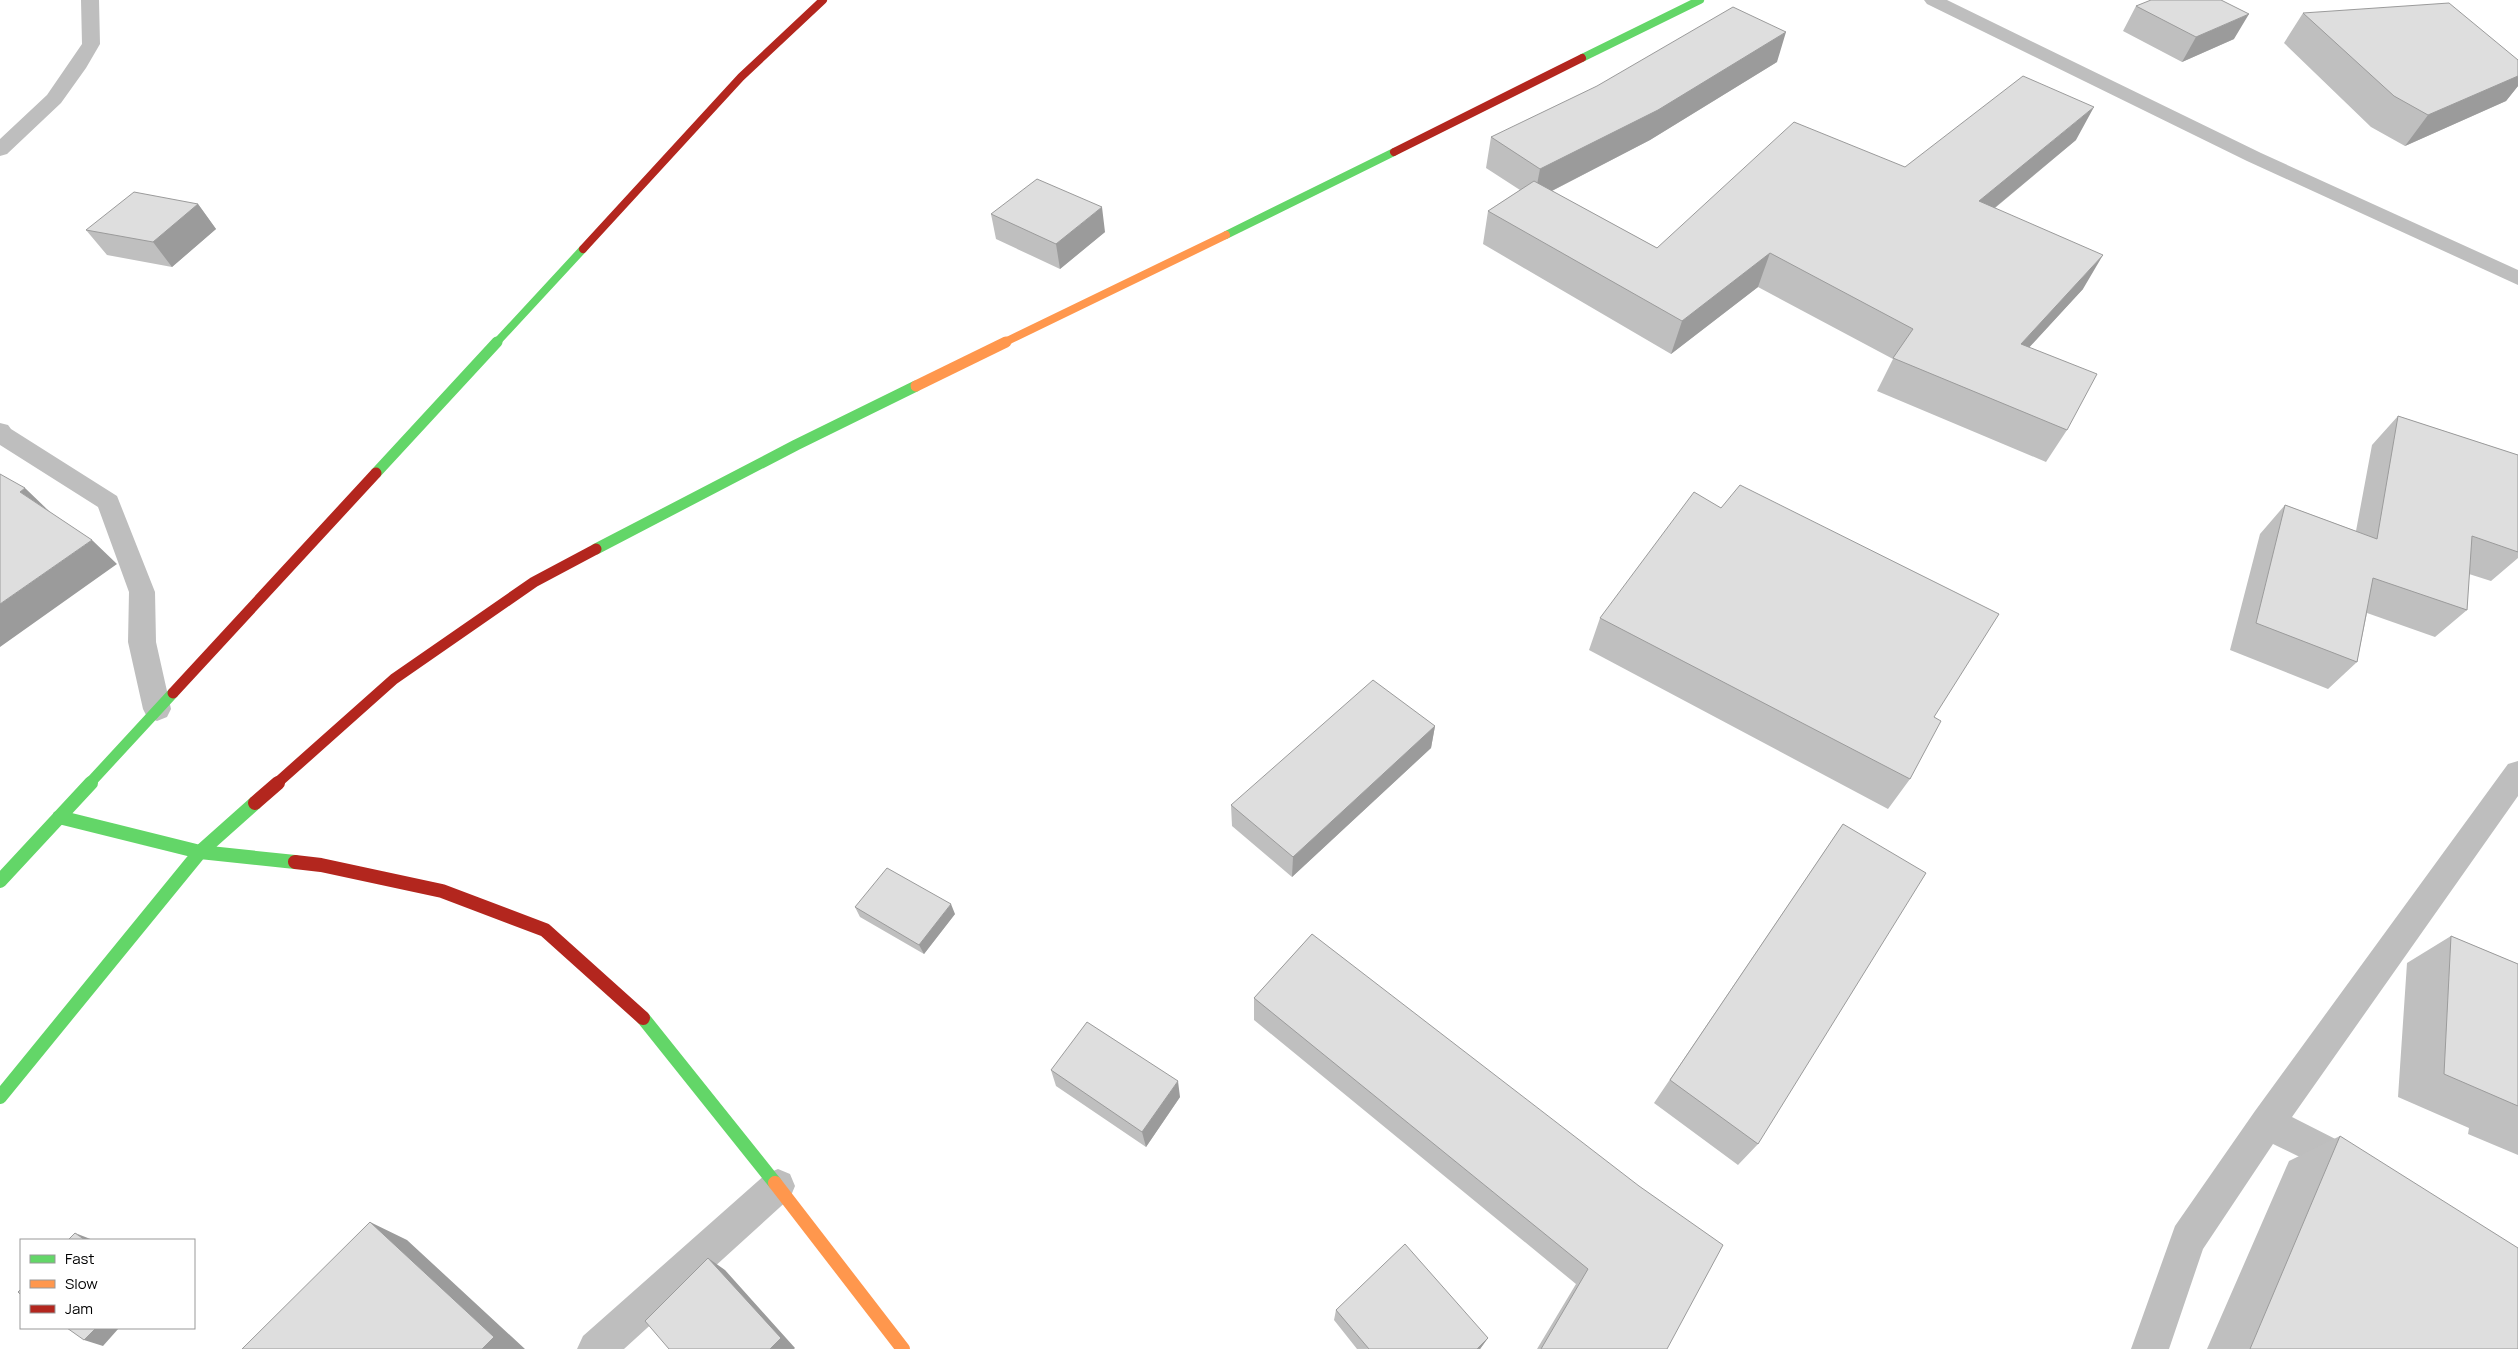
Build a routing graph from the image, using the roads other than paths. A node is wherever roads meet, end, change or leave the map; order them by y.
1 (90, 0) edge
2 (823, 0) edge
3 (1700, 0) edge
4 (1933, 0) edge
5 (0, 150) edge
6 (2518, 278) edge
7 (0, 431) edge
8 (157, 709) junction
9 (2518, 773) edge
10 (59, 817) junction
11 (200, 852) junction
12 (0, 881) edge
13 (0, 1097) edge
14 (2267, 1123) junction
15 (2380, 1180) edge
16 (778, 1186) junction
17 (596, 1349) edge
18 (903, 1349) edge
19 (2150, 1349) edge

1 - 5 street
2 - 8 street
3 - 11 street
4 - 6 street
7 - 8 street
8 - 10 street
9 - 14 street
10 - 11 street
10 - 12 street
11 - 13 street
11 - 16 street
14 - 15 street
14 - 19 street
16 - 17 street
16 - 18 street

